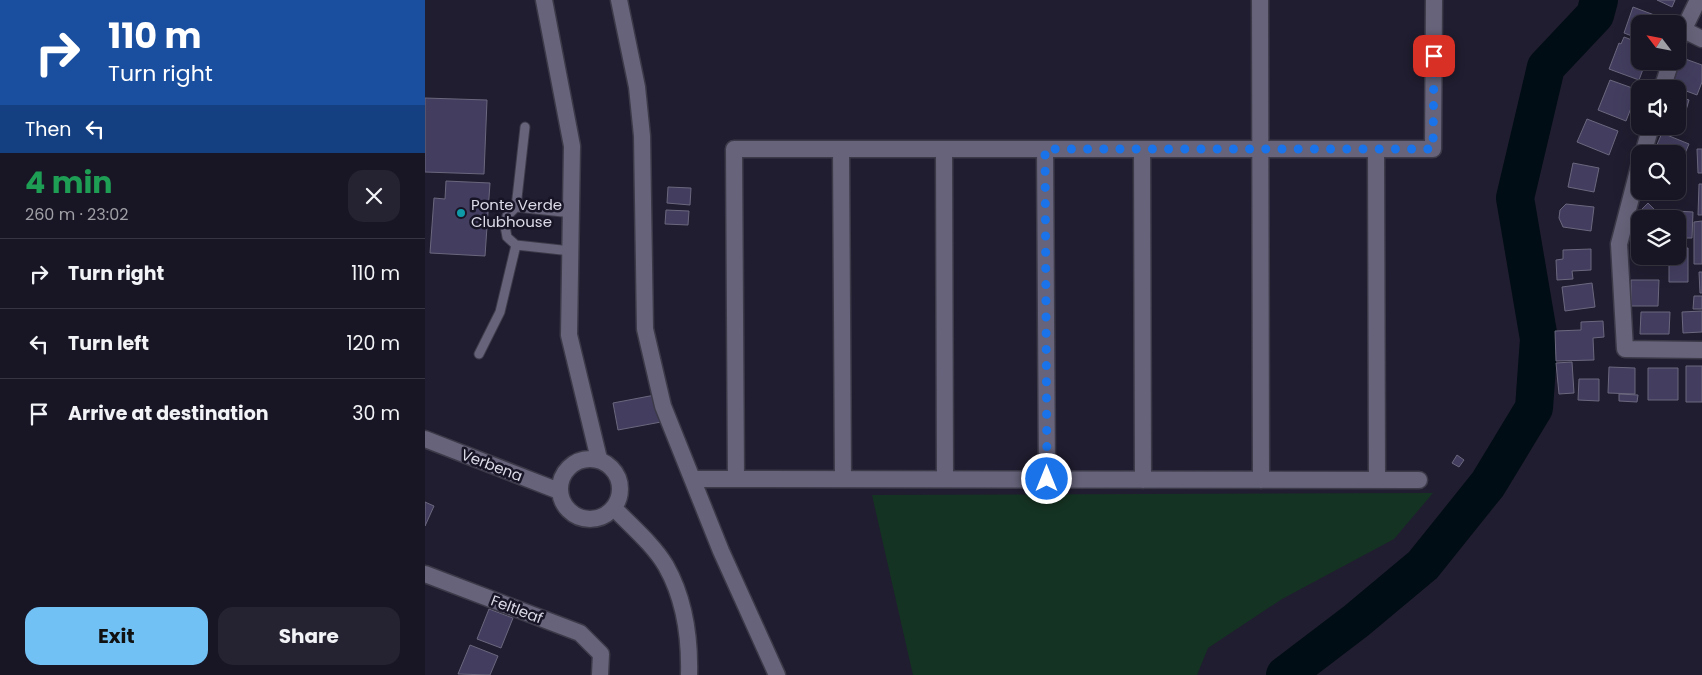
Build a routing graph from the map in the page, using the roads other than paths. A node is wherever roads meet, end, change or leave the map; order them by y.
1 (544, 0) edge
2 (619, 0) edge
3 (1260, 0) edge
4 (1434, 0) edge
5 (1698, 0) edge
6 (1686, 25) edge
7 (1686, 37) edge
8 (1702, 39) edge
9 (525, 127) dead end
10 (841, 149) junction
11 (943, 149) junction
12 (1045, 149) junction
13 (1142, 149) junction
14 (1260, 149) junction
15 (1376, 149) junction
16 (1631, 198) edge
17 (516, 207) junction
18 (572, 213) junction
19 (515, 245) junction
20 (571, 251) junction
21 (1702, 350) edge
22 (479, 354) dead end
23 (425, 439) edge
24 (599, 459) junction
25 (693, 479) junction
26 (736, 479) junction
27 (843, 479) junction
28 (945, 479) junction
29 (1047, 479) junction
30 (1143, 480) junction
31 (1261, 480) junction
32 (1377, 480) junction
33 (1419, 480) dead end
34 (559, 490) junction
35 (613, 508) junction
36 (425, 574) edge
37 (600, 675) edge
38 (689, 675) edge
39 (777, 675) edge

1 - 18 street
2 - 25 street
3 - 14 street
4 - 15 street
5 - 6 street
7 - 8 street
9 - 17 lane
10 - 11 street
10 - 26 street
10 - 27 street
11 - 12 street
11 - 28 street
12 - 13 street
12 - 29 street
13 - 14 street
13 - 30 street
14 - 15 street
14 - 31 street
15 - 32 street
16 - 21 street
17 - 18 lane
17 - 19 lane
18 - 20 street
19 - 20 lane
19 - 22 lane
20 - 24 street
23 - 34 street, Verbena
24 - 34 street
24 - 35 street
25 - 26 street
25 - 39 street
26 - 27 street
27 - 28 street
28 - 29 street
29 - 30 street
30 - 31 street
31 - 32 street
32 - 33 street
34 - 35 street
35 - 38 street
36 - 37 street, Feltleaf

